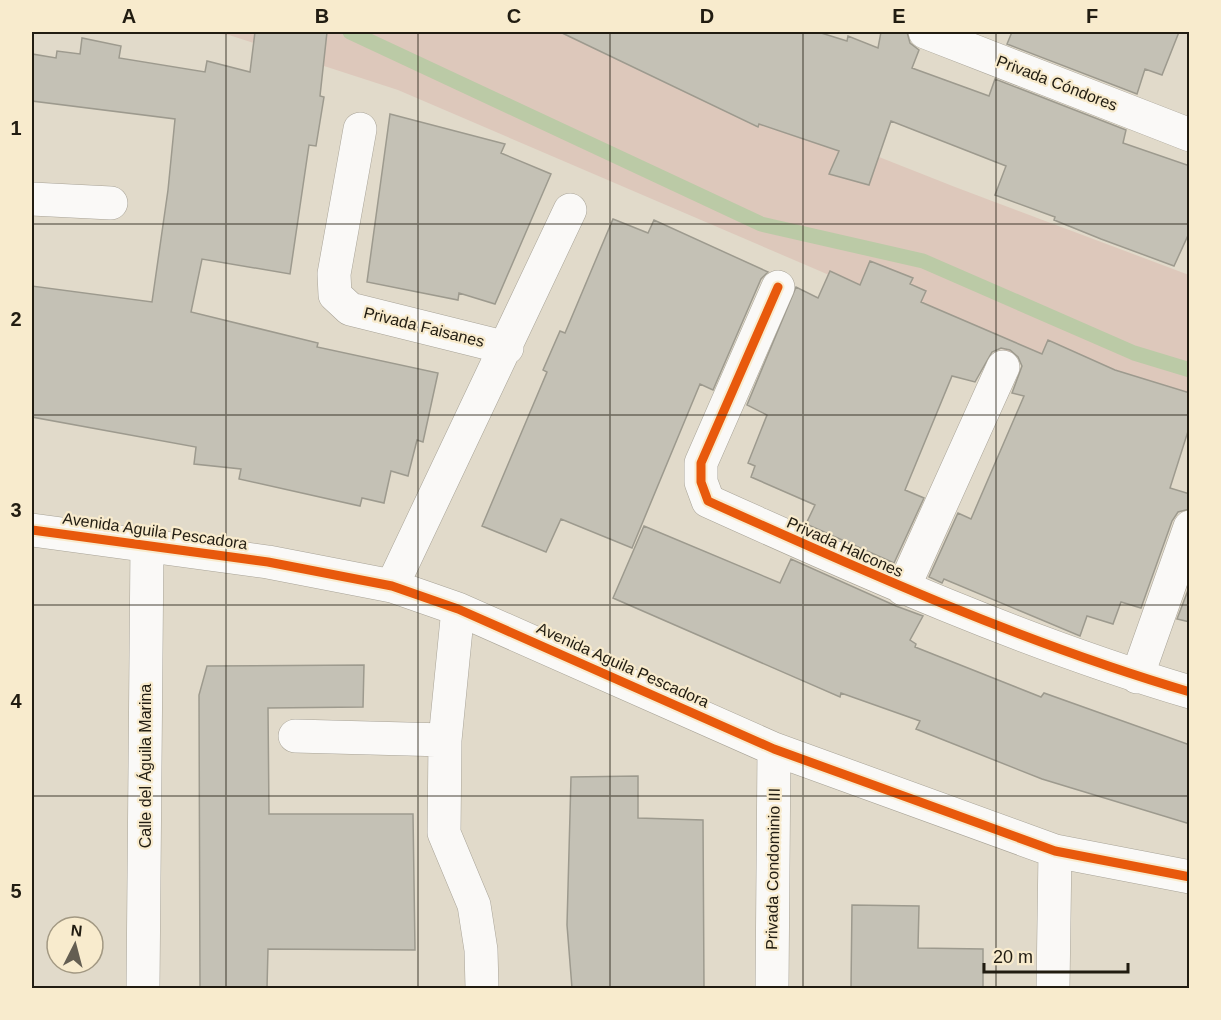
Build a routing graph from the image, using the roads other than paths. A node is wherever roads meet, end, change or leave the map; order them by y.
1 (926, 32) edge
2 (360, 129) dead end
3 (1190, 135) edge
4 (32, 199) edge
5 (111, 203) dead end
6 (570, 210) dead end
7 (778, 287) dead end
8 (507, 348) junction
9 (1003, 367) dead end
10 (1190, 527) edge
11 (32, 530) edge
12 (147, 544) junction
13 (392, 586) junction
14 (903, 589) junction
15 (458, 609) junction
16 (1137, 677) junction
17 (1190, 692) edge
18 (295, 736) dead end
19 (445, 740) junction
20 (774, 749) junction
21 (1055, 851) junction
22 (1190, 877) edge
23 (143, 988) edge
24 (482, 988) edge
25 (772, 988) edge
26 (1053, 988) edge

1 - 3 street, Privada Cóndores
2 - 8 street, Privada Faisanes
4 - 5 street
6 - 8 street, Privada Faisanes
7 - 14 street, Privada Halcones
8 - 13 street, Privada Faisanes
9 - 14 street, Privada Halcones
10 - 16 street
11 - 12 street, Avenida Aguila Pescadora
12 - 13 street, Avenida Aguila Pescadora
12 - 23 street, Calle del Águila Marina
13 - 15 street, Avenida Aguila Pescadora
14 - 16 street, Privada Halcones
15 - 19 street
15 - 20 street, Avenida Aguila Pescadora
16 - 17 street, Privada Halcones
18 - 19 street
19 - 24 street
20 - 21 street, Avenida Aguila Pescadora
20 - 25 street, Privada Condominio III
21 - 22 street, Avenida Aguila Pescadora
21 - 26 street

